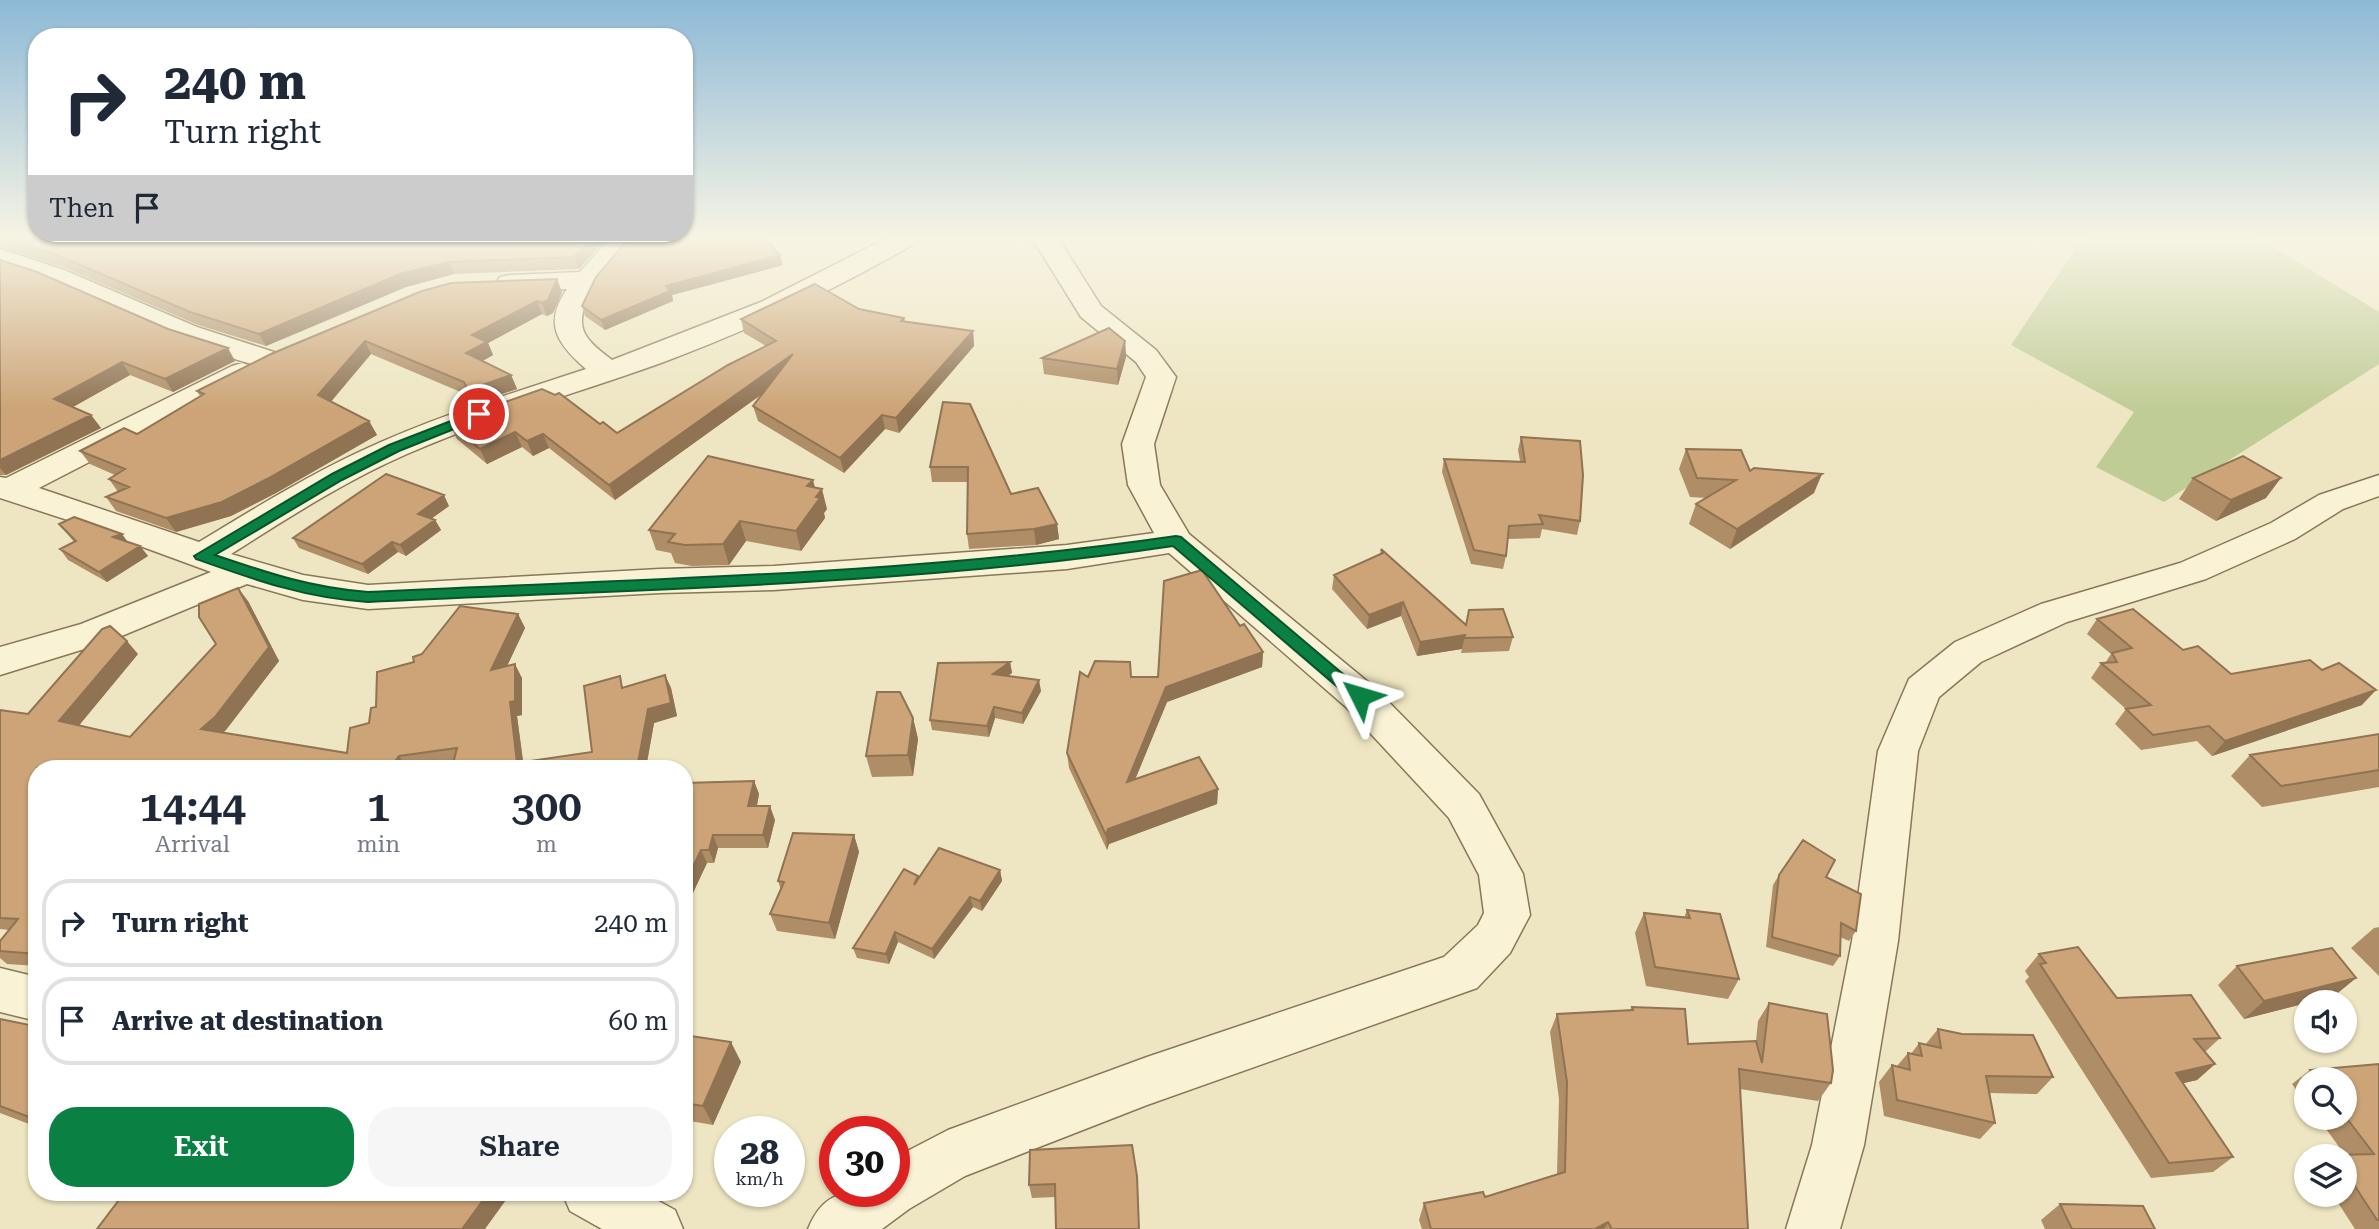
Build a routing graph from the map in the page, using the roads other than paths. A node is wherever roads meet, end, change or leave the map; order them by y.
1 (100, 295) edge
2 (577, 295) edge
3 (800, 295) edge
4 (1081, 295) edge
5 (608, 372) junction
6 (2379, 485) edge
7 (4, 488) edge
8 (1176, 541) junction
9 (202, 556) junction
10 (245, 571) junction
11 (0, 661) edge
12 (0, 990) edge
13 (28, 997) edge
14 (910, 1179) edge
15 (605, 1201) edge
16 (867, 1207) edge
17 (656, 1229) edge
18 (835, 1229) edge
19 (1813, 1229) edge

1 - 7 street
2 - 5 street
3 - 5 street
4 - 8 street
5 - 9 street
6 - 19 street
7 - 9 street
8 - 10 street
8 - 14 street
9 - 10 street
10 - 11 street
12 - 13 street
15 - 17 street
16 - 18 street

